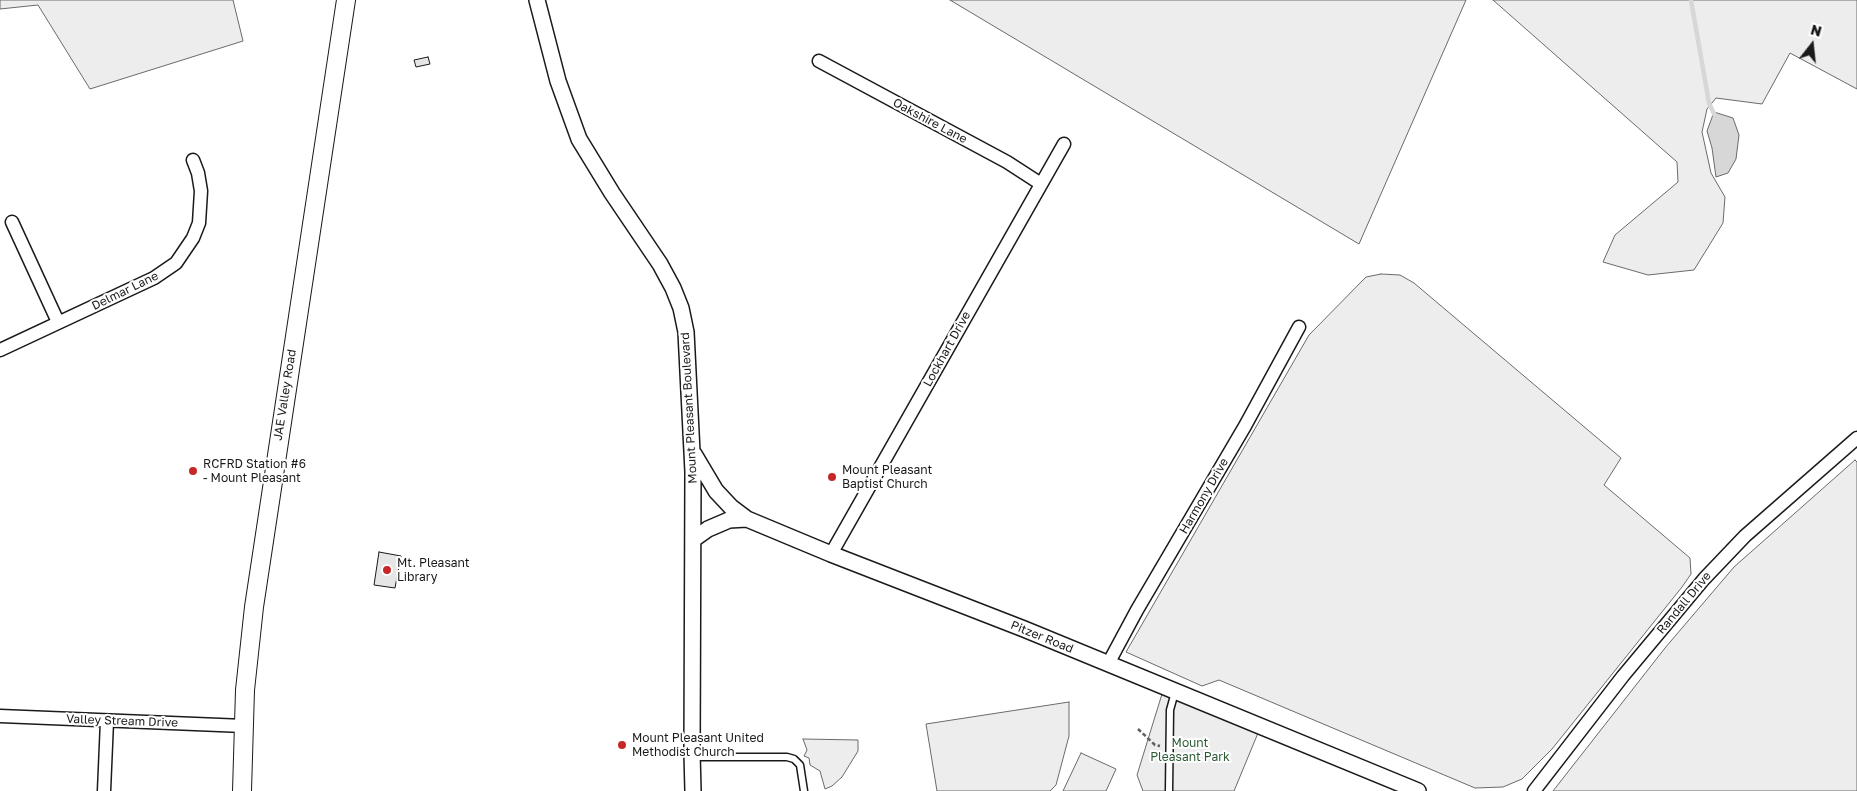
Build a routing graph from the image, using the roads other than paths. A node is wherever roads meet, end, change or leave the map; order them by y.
1 (346, 0) edge
2 (537, 0) edge
3 (819, 60) dead end
4 (1064, 144) dead end
5 (193, 160) dead end
6 (1041, 184) junction
7 (12, 222) dead end
8 (58, 322) junction
9 (1299, 327) dead end
10 (0, 350) edge
11 (1857, 438) edge
12 (692, 451) junction
13 (747, 519) junction
14 (694, 539) junction
15 (831, 554) junction
16 (1108, 664) junction
17 (1175, 692) junction
18 (0, 716) edge
19 (107, 721) junction
20 (244, 726) junction
21 (692, 757) junction
22 (104, 791) edge
23 (242, 791) edge
24 (693, 791) edge
25 (804, 791) edge
26 (1169, 791) edge
27 (1418, 791) edge
28 (1534, 791) edge

1 - 20 main road, JAE Valley Road
2 - 12 street, Mount Pleasant Boulevard
3 - 6 street, Oakshire Lane
4 - 6 street, Lockhart Drive
5 - 8 street, Delmar Lane
6 - 15 street, Lockhart Drive
7 - 8 street
8 - 10 street, Delmar Lane
9 - 16 street, Harmony Drive
11 - 28 street, Randall Drive
12 - 13 street, Pitzer Road
12 - 14 street, Mount Pleasant Boulevard
13 - 14 street
13 - 15 street, Pitzer Road
14 - 21 street, Mount Pleasant Boulevard
15 - 16 street, Pitzer Road
16 - 17 street, Pitzer Road
17 - 26 lane
17 - 27 street, Pitzer Road
18 - 19 street, Valley Stream Drive
19 - 20 street, Valley Stream Drive
19 - 22 street
20 - 23 main road, JAE Valley Road
21 - 24 street, Mount Pleasant Boulevard
21 - 25 lane

